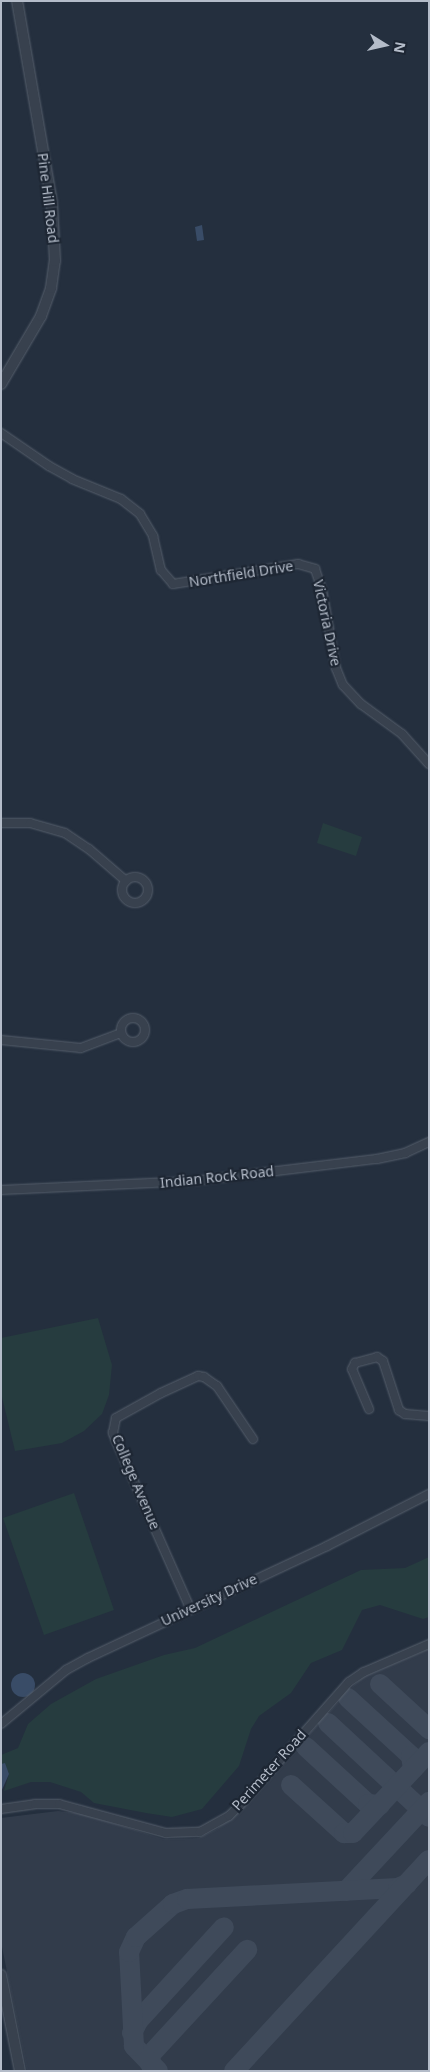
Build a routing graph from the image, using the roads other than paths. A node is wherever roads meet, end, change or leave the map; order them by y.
1 (16, 1) edge
2 (1, 384) edge
3 (1, 433) edge
4 (309, 566) joint
5 (429, 764) edge
6 (1, 823) edge
7 (126, 881) dead end
8 (121, 1033) dead end
9 (1, 1040) edge
10 (429, 1142) edge
11 (1, 1190) edge
12 (369, 1409) dead end
13 (429, 1416) edge
14 (253, 1439) dead end
15 (429, 1494) edge
16 (190, 1608) junction
17 (429, 1644) edge
18 (1, 1724) edge
19 (1, 1809) edge
20 (1, 1975) edge
21 (3, 1987) edge
22 (20, 2071) edge

1 - 2 street, Pine Hill Road
3 - 4 street, Northfield Drive
4 - 5 street, Victoria Drive
6 - 7 street
8 - 9 street
10 - 11 street, Indian Rock Road
12 - 13 street
14 - 16 street, College Avenue
15 - 16 street, University Drive
16 - 18 street, University Drive
17 - 19 street, Perimeter Road
20 - 21 street
21 - 22 street

